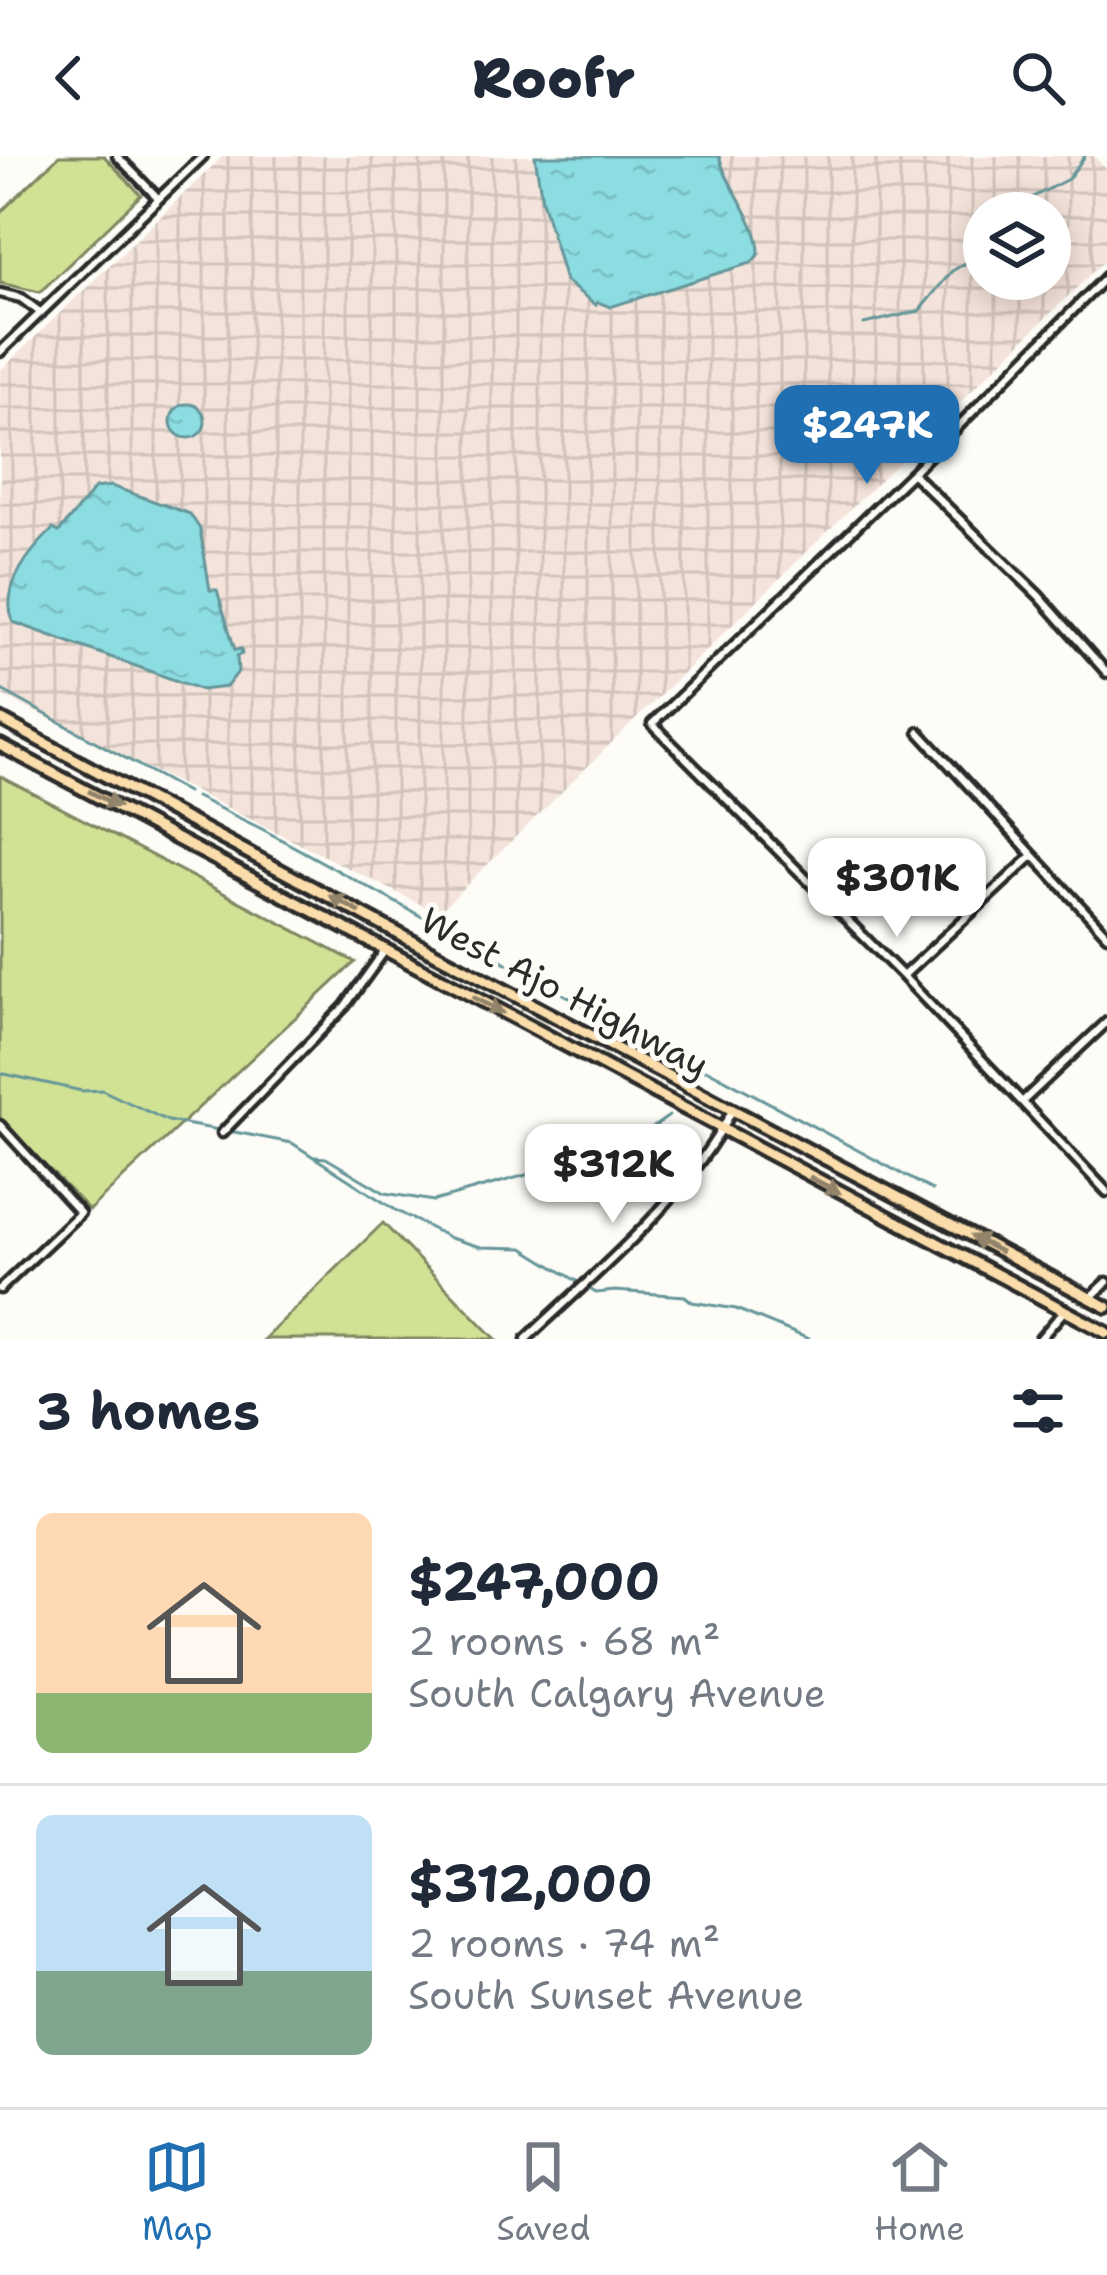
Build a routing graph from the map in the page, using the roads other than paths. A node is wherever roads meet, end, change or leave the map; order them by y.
1 (117, 156) edge
2 (202, 156) edge
3 (158, 198) junction
4 (1107, 276) edge
5 (0, 293) edge
6 (41, 313) junction
7 (0, 352) edge
8 (912, 473) junction
9 (1107, 674) edge
10 (0, 719) edge
11 (919, 732) dead end
12 (0, 746) edge
13 (1030, 857) junction
14 (1107, 935) edge
15 (386, 950) junction
16 (455, 964) junction
17 (903, 976) junction
18 (1107, 1022) edge
19 (1022, 1102) junction
20 (732, 1111) junction
21 (0, 1125) edge
22 (722, 1129) junction
23 (222, 1133) dead end
24 (1107, 1192) edge
25 (1107, 1282) edge
26 (0, 1289) edge
27 (1090, 1298) junction
28 (1107, 1307) edge
29 (1064, 1311) junction
30 (1107, 1333) edge
31 (526, 1339) edge
32 (1040, 1339) edge

1 - 3 street
2 - 3 street
3 - 6 street
4 - 8 street
5 - 6 street
6 - 7 street
8 - 9 street
8 - 17 street
16 -> 10 main road, West Ajo Highway
11 - 13 street
12 -> 15 main road, West Ajo Highway
13 - 14 street
13 - 17 street
15 - 16 main road
15 -> 22 main road, West Ajo Highway
15 - 23 street
16 - 20 main road, West Ajo Highway
17 - 19 street
18 - 19 street
19 - 24 street
20 - 22 street
27 -> 20 main road, West Ajo Highway
21 - 26 street
22 -> 29 main road, West Ajo Highway
22 - 31 street
25 - 27 street
27 - 28 main road, West Ajo Highway
29 - 30 main road, West Ajo Highway
29 - 32 street

